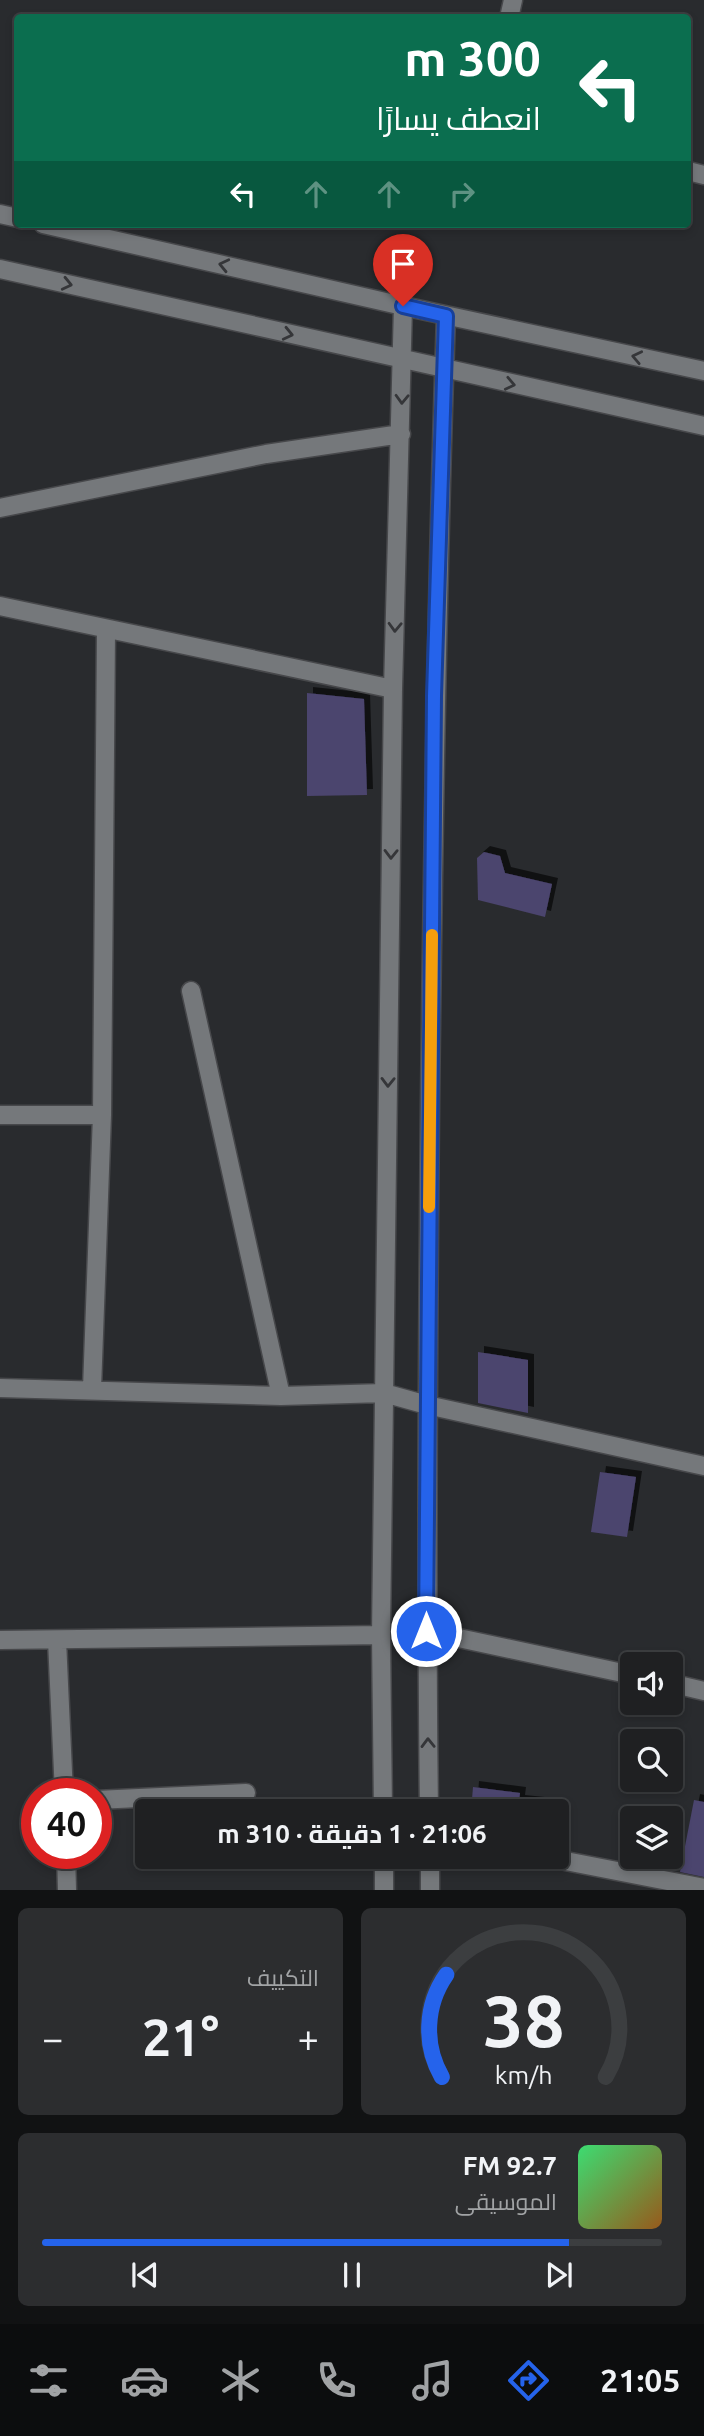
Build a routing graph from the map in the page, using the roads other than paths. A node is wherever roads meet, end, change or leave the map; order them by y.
1 (61, 228) edge
2 (0, 269) edge
3 (403, 306) junction
4 (446, 316) junction
5 (403, 360) junction
6 (444, 369) junction
7 (704, 372) edge
8 (704, 426) edge
9 (401, 434) junction
10 (0, 508) edge
11 (0, 606) edge
12 (106, 630) junction
13 (393, 689) junction
14 (191, 991) dead end
15 (0, 1115) edge
16 (102, 1115) junction
17 (0, 1388) edge
18 (93, 1389) junction
19 (384, 1393) junction
20 (281, 1396) junction
21 (427, 1405) junction
22 (704, 1466) edge
23 (426, 1631) junction
24 (381, 1635) junction
25 (0, 1640) edge
26 (57, 1640) junction
27 (620, 1672) edge
28 (683, 1686) edge
29 (704, 1691) edge
30 (63, 1778) edge
31 (246, 1793) dead end
32 (112, 1799) edge
33 (383, 1799) edge
34 (429, 1799) edge
35 (569, 1862) edge
36 (66, 1869) edge
37 (384, 1869) edge
38 (430, 1869) edge
39 (704, 1888) edge
40 (67, 1890) edge
41 (384, 1890) edge
42 (430, 1890) edge

3 -> 1 street
2 -> 5 street
3 - 4 street
3 - 5 street
4 - 6 street
7 -> 4 street
5 - 6 street
5 -> 9 street
6 -> 8 street
6 - 21 street
9 - 10 street
9 -> 13 street
11 - 12 street
12 - 13 street
12 - 16 street
13 -> 19 street
14 - 20 street
15 - 16 street
16 - 18 street
17 - 18 street
18 - 20 street
19 - 20 street
19 - 21 street
19 - 24 street
21 - 22 street
21 - 23 street
23 - 27 street
34 -> 23 street
24 - 26 street
24 - 33 street
25 - 26 street
26 - 30 street
28 - 29 street
31 - 32 street
35 - 39 street
36 - 40 street
37 - 41 street
38 - 42 street

